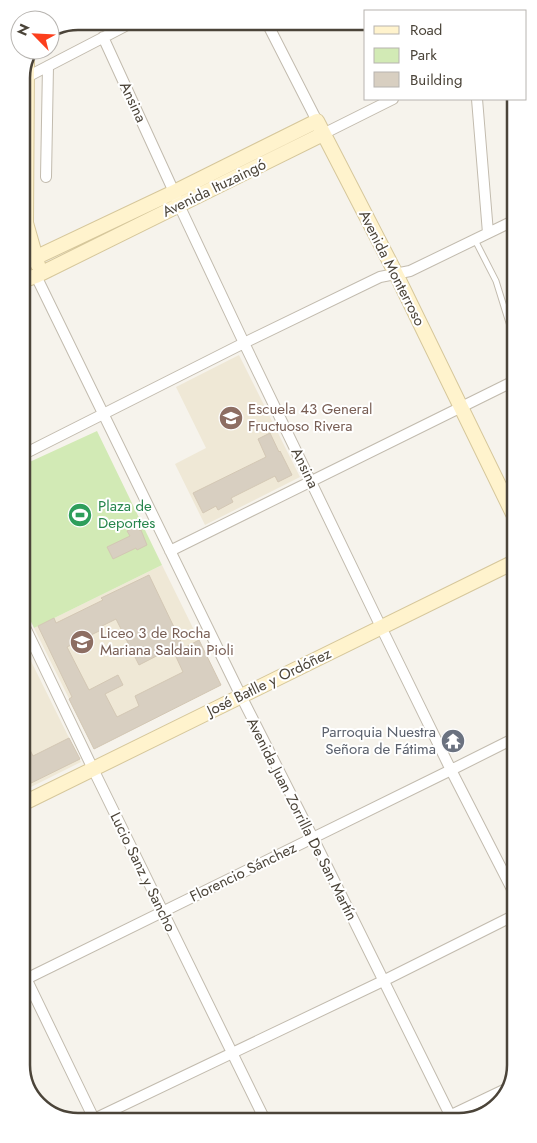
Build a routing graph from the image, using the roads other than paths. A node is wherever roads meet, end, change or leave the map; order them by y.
1 (117, 30) edge
2 (271, 30) edge
3 (103, 37) junction
4 (48, 66) junction
5 (30, 75) edge
6 (391, 100) edge
7 (477, 100) edge
8 (317, 121) junction
9 (323, 134) junction
10 (46, 177) dead end
11 (177, 199) junction
12 (507, 225) edge
13 (488, 233) junction
14 (30, 238) edge
15 (474, 239) junction
16 (35, 257) junction
17 (30, 260) edge
18 (396, 274) junction
19 (36, 276) junction
20 (30, 278) edge
21 (507, 316) edge
22 (244, 343) junction
23 (507, 385) edge
24 (461, 408) junction
25 (103, 415) junction
26 (30, 451) edge
27 (312, 482) junction
28 (507, 502) edge
29 (170, 551) junction
30 (507, 565) edge
31 (381, 626) junction
32 (30, 638) edge
33 (241, 696) junction
34 (507, 742) edge
35 (93, 768) junction
36 (451, 770) junction
37 (30, 800) edge
38 (313, 838) junction
39 (507, 879) edge
40 (163, 911) junction
41 (507, 919) edge
42 (30, 975) edge
43 (383, 981) junction
44 (30, 988) edge
45 (232, 1053) junction
46 (498, 1093) edge
47 (89, 1113) edge
48 (109, 1113) edge
49 (262, 1113) edge
50 (446, 1113) edge
51 (458, 1113) edge

1 - 3 street
2 - 8 street, Avenida Monterroso
3 - 4 street
3 - 11 street, Ansina
4 - 5 street
4 - 10 street
6 - 9 street, Avenida Ituzaingó
7 - 13 street
8 - 9 street, Avenida Monterroso
8 - 11 street, Avenida Ituzaingó
9 - 11 street, Avenida Ituzaingó
9 - 18 street, Avenida Monterroso
11 - 16 street, Avenida Ituzaingó
11 - 19 street, Avenida Ituzaingó
11 - 22 street, Ansina
12 - 13 street
13 - 15 street
14 - 16 street
15 - 18 street
15 - 21 lane
16 - 17 street, Avenida Ituzaingó
16 - 19 street
18 - 22 street
18 - 24 street, Avenida Monterroso
19 - 20 street, Avenida Ituzaingó
19 - 25 street, Avenida Juan Zorrilla De San Martín
22 - 25 street
22 - 27 street, Ansina
23 - 24 street
24 - 27 street
24 - 28 street, Avenida Monterroso
25 - 26 street
25 - 29 street, Avenida Juan Zorrilla De San Martín
27 - 29 street
27 - 31 street, Ansina
29 - 33 street, Avenida Juan Zorrilla De San Martín
30 - 31 street, José Batlle y Ordóñez
31 - 33 street, José Batlle y Ordóñez
31 - 36 street, Ansina
32 - 35 street, Lucio Sanz y Sancho
33 - 35 street, José Batlle y Ordóñez
33 - 38 street, Avenida Juan Zorrilla De San Martín
34 - 36 street, Florencio Sánchez
35 - 37 street, José Batlle y Ordóñez
35 - 40 street, Lucio Sanz y Sancho
36 - 38 street, Florencio Sánchez
36 - 39 street, Ansina
38 - 40 street, Florencio Sánchez
38 - 43 street, Avenida Juan Zorrilla De San Martín
40 - 42 street, Florencio Sánchez
40 - 45 street, Lucio Sanz y Sancho
41 - 43 street
43 - 45 street
43 - 50 street, Avenida Juan Zorrilla De San Martín
44 - 47 street
45 - 48 street
45 - 49 street, Lucio Sanz y Sancho
46 - 51 street

